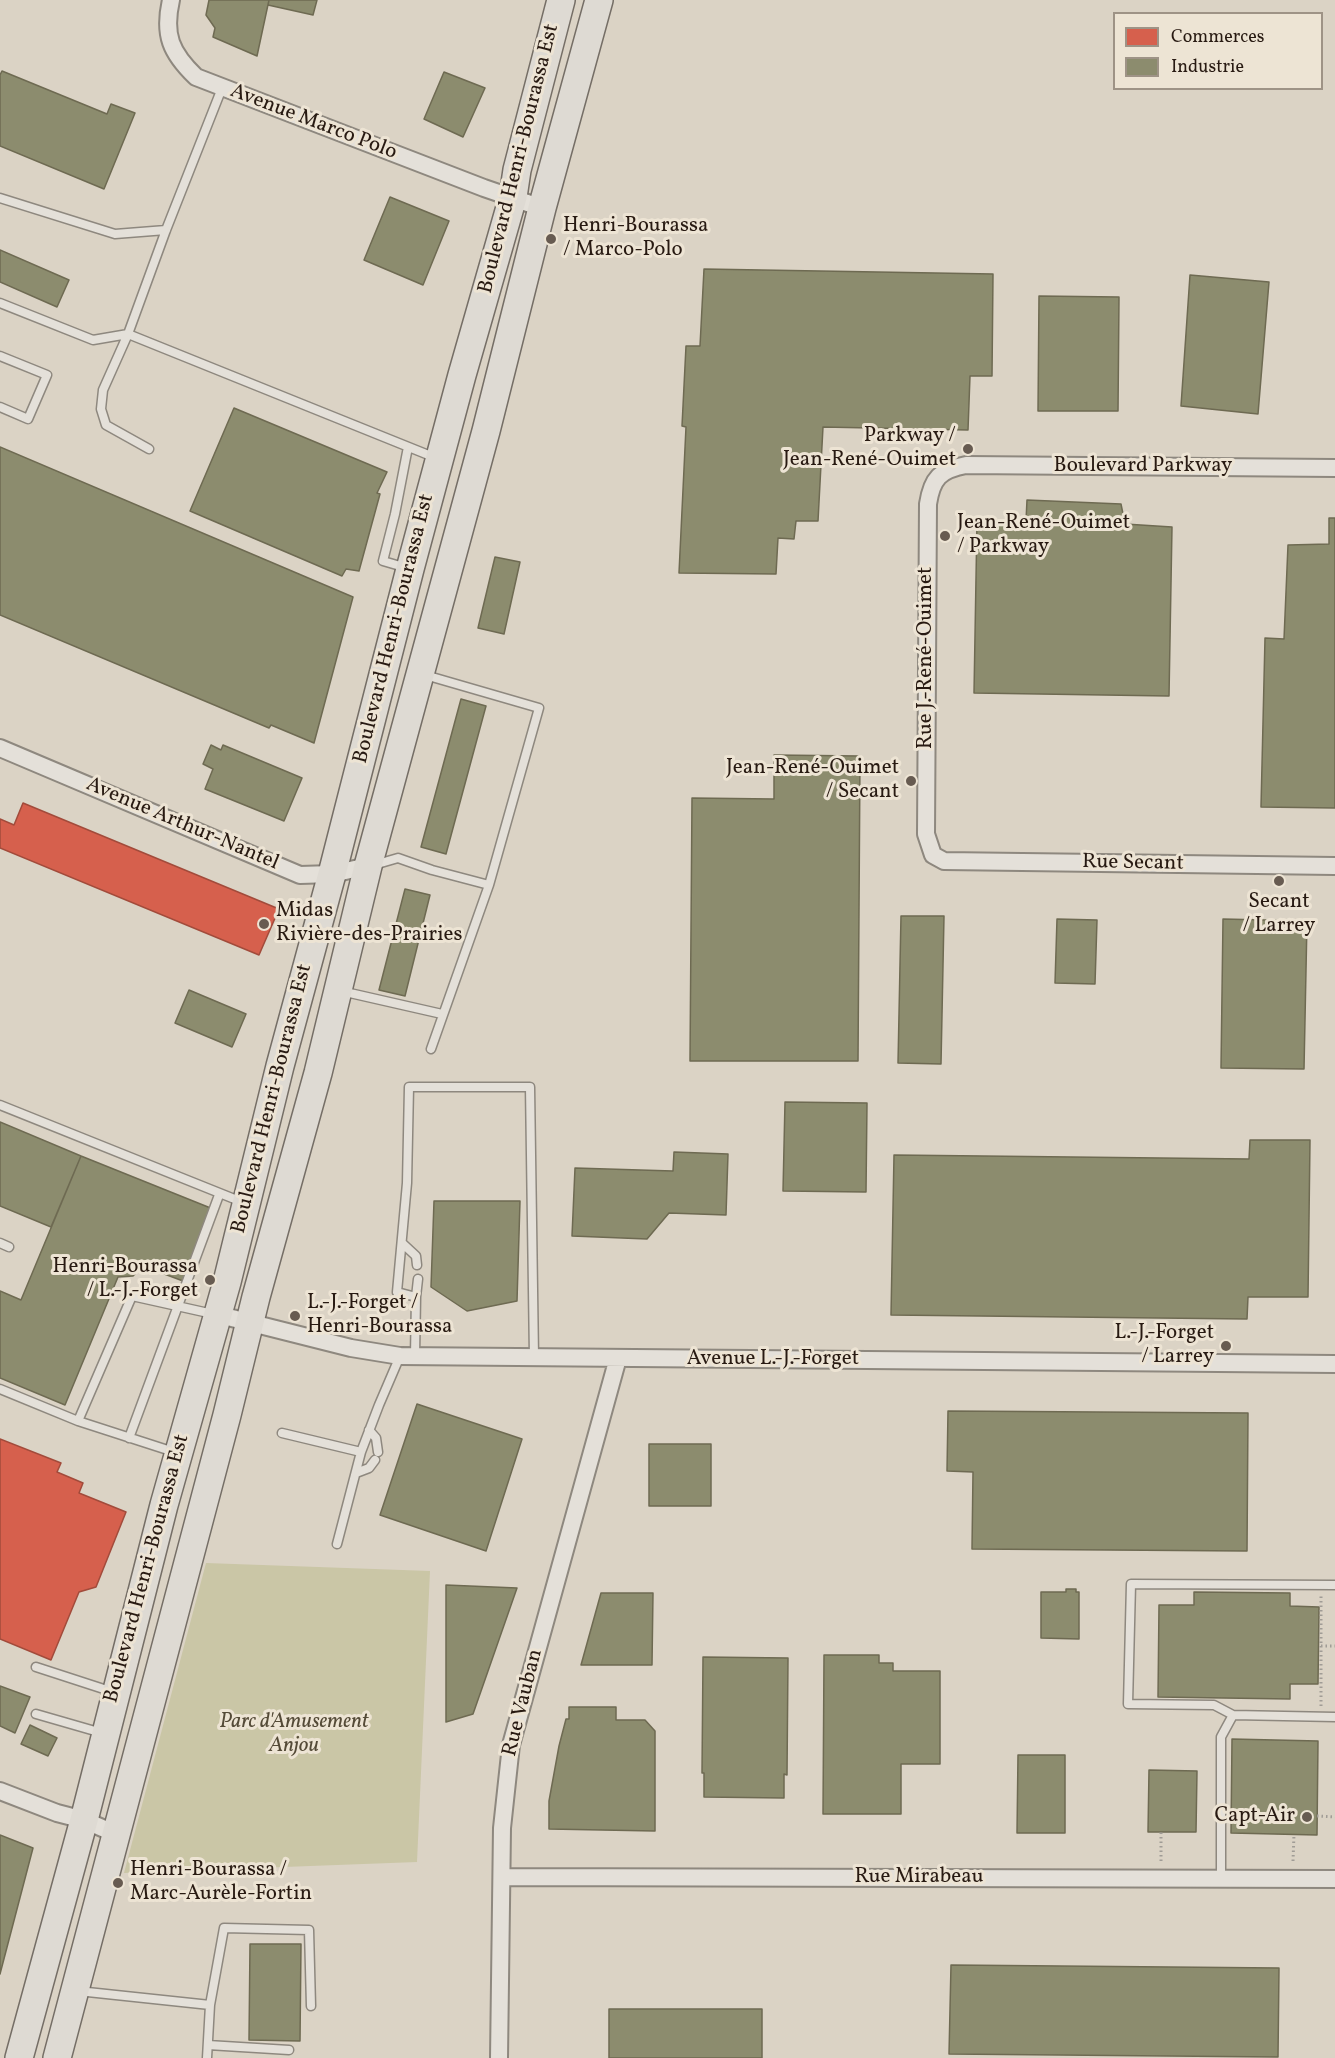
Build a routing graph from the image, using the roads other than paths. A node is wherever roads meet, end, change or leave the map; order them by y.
1 (171, 0) edge
2 (561, 0) edge
3 (599, 0) edge
4 (222, 88) junction
5 (513, 197) junction
6 (0, 198) edge
7 (542, 208) junction
8 (166, 230) junction
9 (0, 303) edge
10 (128, 334) junction
11 (0, 356) edge
12 (0, 407) edge
13 (408, 447) junction
14 (149, 449) dead end
15 (439, 459) junction
16 (950, 468) joint
17 (1335, 468) edge
18 (410, 569) junction
19 (420, 674) junction
20 (0, 748) edge
21 (933, 855) joint
22 (368, 866) junction
23 (1335, 866) edge
24 (332, 874) junction
25 (489, 885) junction
26 (338, 990) junction
27 (442, 1014) junction
28 (431, 1049) dead end
29 (0, 1105) edge
30 (219, 1194) junction
31 (246, 1204) junction
32 (402, 1243) junction
33 (417, 1265) dead end
34 (418, 1279) dead end
35 (416, 1297) junction
36 (179, 1306) junction
37 (216, 1314) junction
38 (250, 1322) junction
39 (408, 1356) junction
40 (534, 1357) junction
41 (618, 1358) junction
42 (1335, 1364) edge
43 (0, 1389) edge
44 (78, 1421) junction
45 (369, 1430) junction
46 (282, 1433) dead end
47 (129, 1438) junction
48 (361, 1452) junction
49 (178, 1454) junction
50 (356, 1473) junction
51 (337, 1544) dead end
52 (1335, 1585) edge
53 (36, 1667) dead end
54 (115, 1693) junction
55 (36, 1714) dead end
56 (1233, 1715) junction
57 (1335, 1717) edge
58 (106, 1734) junction
59 (0, 1791) edge
60 (84, 1820) junction
61 (116, 1834) junction
62 (502, 1877) junction
63 (1221, 1879) junction
64 (1335, 1880) edge
65 (74, 1991) junction
66 (210, 2005) junction
67 (311, 2006) dead end
68 (208, 2045) junction
69 (289, 2050) dead end
70 (19, 2058) edge
71 (57, 2058) edge
72 (207, 2058) edge
73 (499, 2058) edge

1 - 4 street, Avenue Marco Polo
2 - 5 main road, Boulevard Henri-Bourassa Est
3 - 7 main road, Boulevard Henri-Bourassa Est
4 - 5 street, Avenue Marco Polo
4 - 8 lane
5 - 7 street, Avenue Marco Polo
5 - 15 main road, Boulevard Henri-Bourassa Est
6 - 8 lane
7 - 19 main road, Boulevard Henri-Bourassa Est
8 - 10 lane
9 - 10 lane
10 - 13 lane
10 - 14 lane
11 - 12 lane
13 - 15 lane
13 - 18 lane
15 - 18 main road, Boulevard Henri-Bourassa Est
16 - 17 street, Boulevard Parkway
16 - 21 street, Rue J.-René-Ouimet
18 - 24 main road, Boulevard Henri-Bourassa Est
19 - 22 main road, Boulevard Henri-Bourassa Est
19 - 25 lane
20 - 24 street, Avenue Arthur-Nantel
21 - 23 street, Rue Secant
22 - 24 street, Avenue Arthur-Nantel
22 - 25 lane
22 - 26 main road, Boulevard Henri-Bourassa Est
24 - 31 main road, Boulevard Henri-Bourassa Est
25 - 27 lane
26 - 27 lane
26 - 38 main road, Boulevard Henri-Bourassa Est
27 - 28 lane
29 - 30 lane
30 - 31 lane
30 - 36 lane
31 - 37 main road, Boulevard Henri-Bourassa Est
32 - 33 lane
32 - 35 lane
32 - 40 lane
34 - 35 lane
35 - 39 lane
36 - 37 lane
36 - 44 lane
36 - 47 lane
37 - 38 street, Avenue L.-J.-Forget
37 - 49 main road, Boulevard Henri-Bourassa Est
38 - 39 street, Avenue L.-J.-Forget
38 - 61 main road, Boulevard Henri-Bourassa Est
39 - 40 street, Avenue L.-J.-Forget
39 - 45 lane
40 - 41 street, Avenue L.-J.-Forget
41 - 42 street, Avenue L.-J.-Forget
41 - 62 street, Rue Vauban
43 - 44 lane
44 - 47 lane
45 - 48 lane
45 - 50 lane
46 - 48 lane
47 - 49 lane
48 - 50 lane
49 - 54 main road, Boulevard Henri-Bourassa Est
50 - 51 lane
52 - 56 lane
53 - 54 lane
54 - 58 main road, Boulevard Henri-Bourassa Est
55 - 58 lane
56 - 57 lane
56 - 63 lane
58 - 60 main road, Boulevard Henri-Bourassa Est
59 - 60 street
60 - 61 street
60 - 70 main road, Boulevard Henri-Bourassa Est
61 - 65 main road, Boulevard Henri-Bourassa Est
62 - 63 street, Rue Mirabeau
62 - 73 street, Rue Vauban
63 - 64 street, Rue Mirabeau
65 - 66 lane
65 - 71 main road, Boulevard Henri-Bourassa Est
66 - 67 lane
66 - 68 lane
68 - 69 lane
68 - 72 lane

